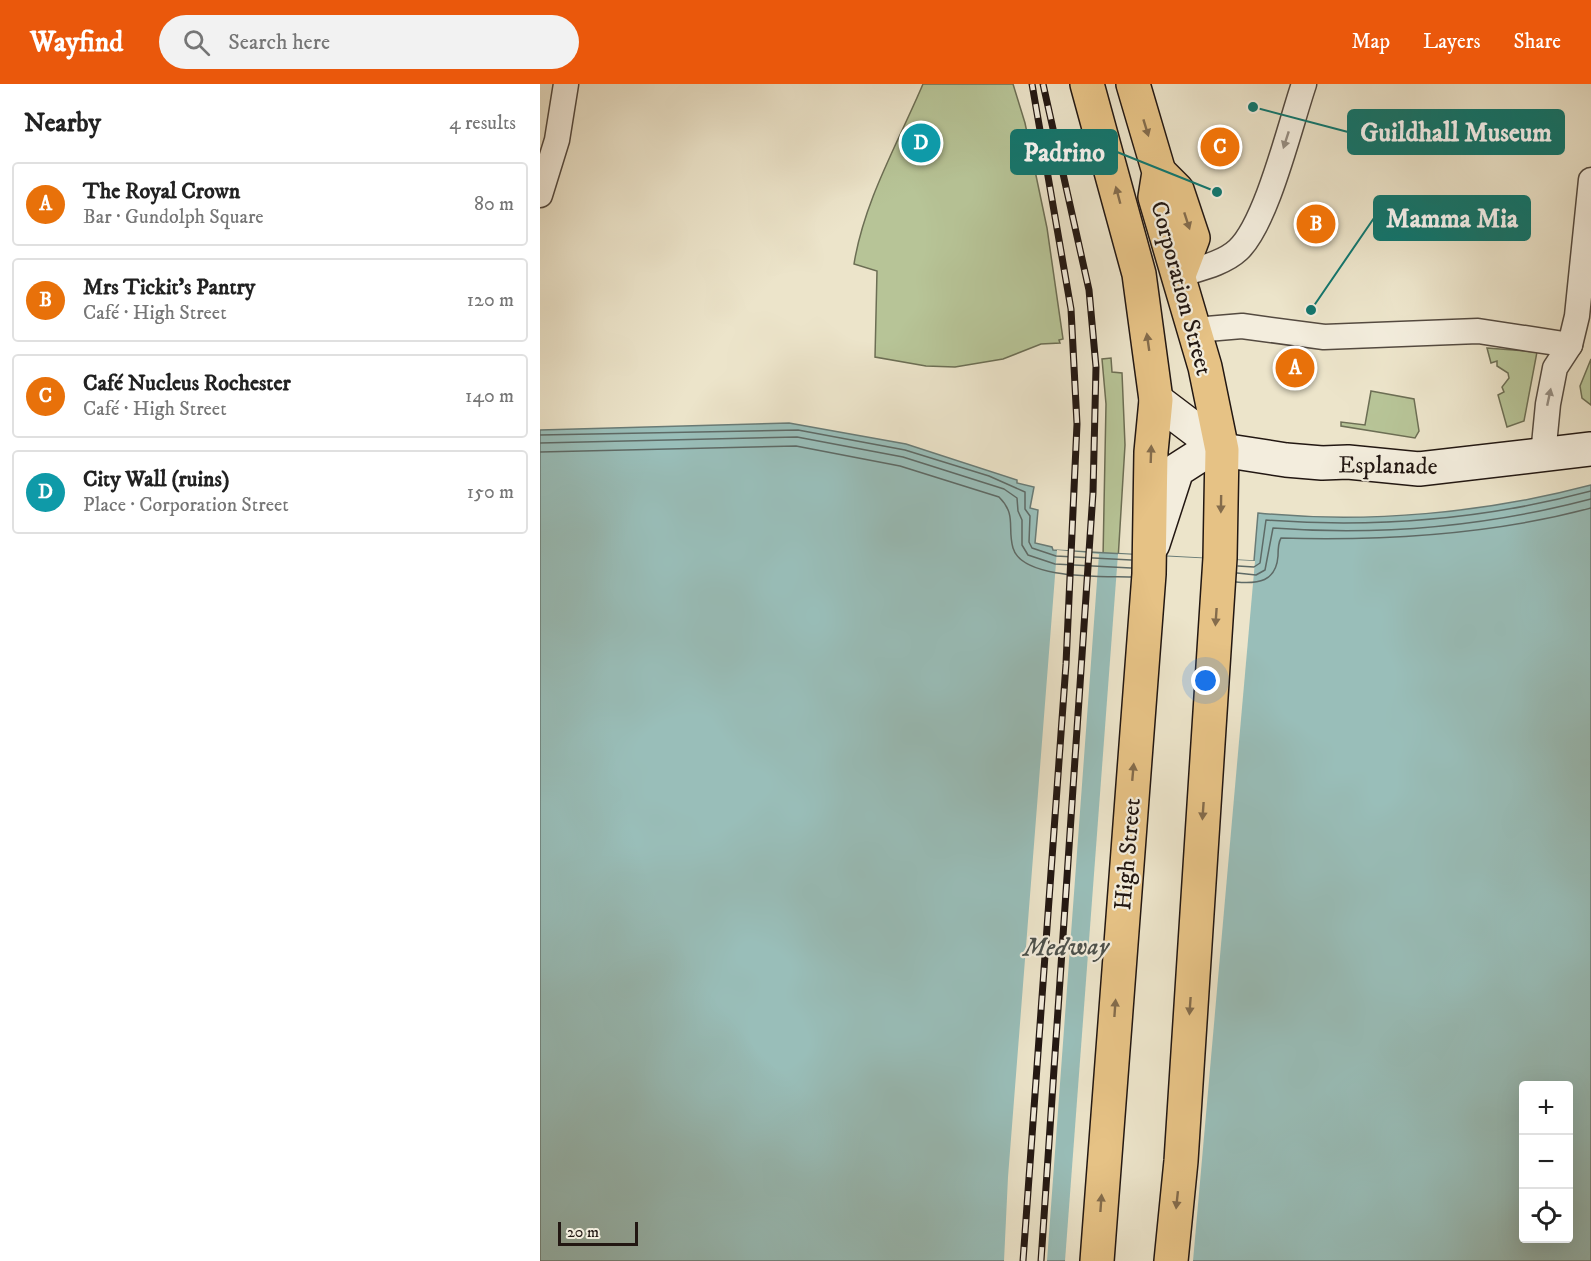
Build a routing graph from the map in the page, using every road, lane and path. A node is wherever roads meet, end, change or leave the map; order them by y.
1 (565, 84) edge
2 (1088, 84) edge
3 (1132, 84) edge
4 (1304, 84) edge
5 (540, 129) edge
6 (1591, 180) edge
7 (540, 195) edge
8 (1179, 275) junction
9 (1195, 330) junction
10 (1570, 345) junction
11 (1156, 400) junction
12 (1591, 449) edge
13 (1222, 450) junction
14 (1543, 455) junction
15 (1150, 555) junction
16 (1097, 1261) edge
17 (1171, 1261) edge

1 - 5 street
1 - 7 street
11 -> 2 main road, Corporation Street
3 -> 8 main road, Corporation Street
4 -> 8 street
6 - 10 street
8 - 9 main road, Corporation Street
9 - 10 street
9 - 13 main road, Corporation Street
14 -> 10 street
11 - 13 street, Esplanade
15 -> 11 main road, High Street
12 - 14 street, Esplanade
13 - 14 street, Esplanade
13 - 15 street, Esplanade
13 -> 17 main road, Corporation Street
16 -> 15 main road, High Street

